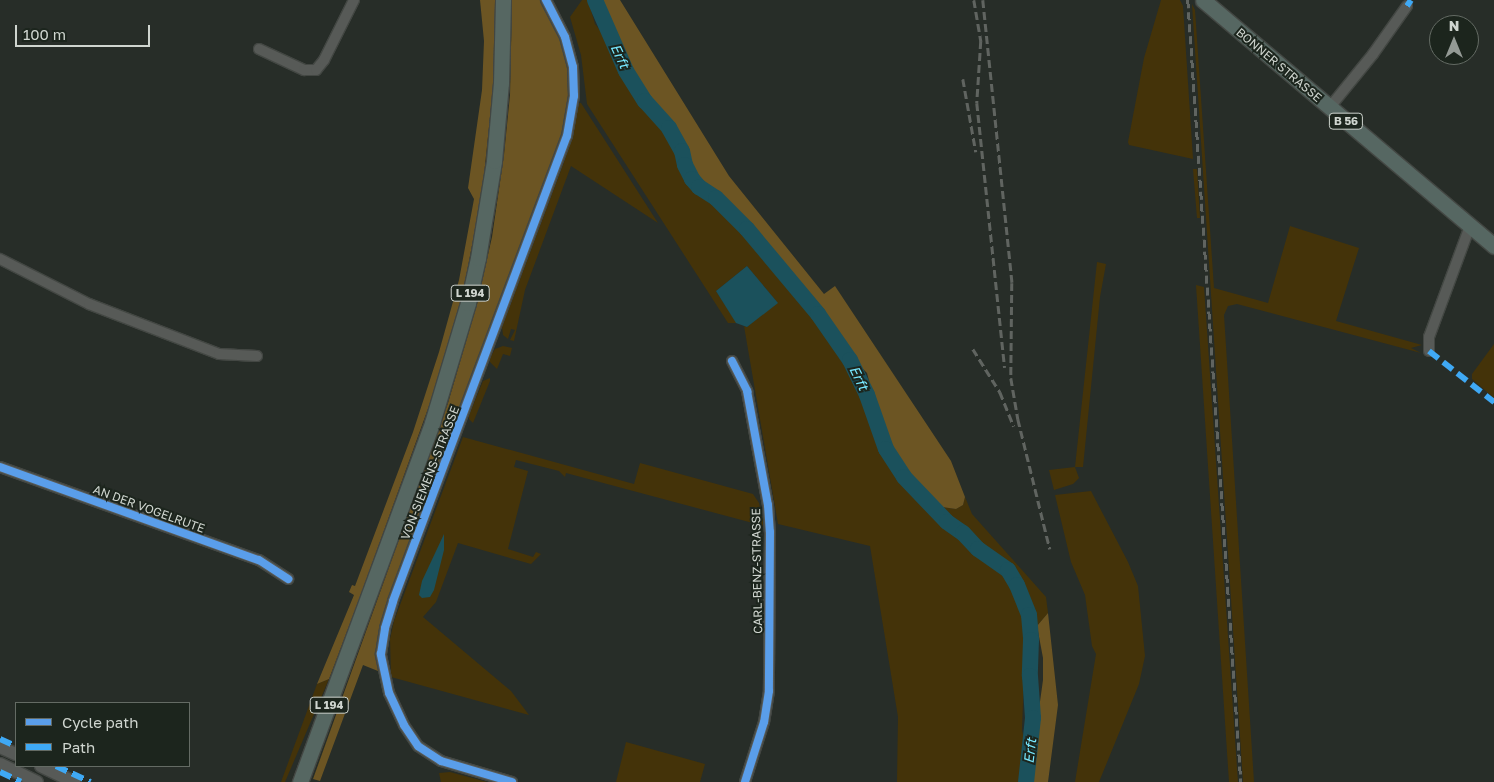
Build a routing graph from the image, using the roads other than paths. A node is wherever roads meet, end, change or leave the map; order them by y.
1 (354, 0) edge
2 (503, 0) edge
3 (546, 0) edge
4 (1203, 0) edge
5 (1407, 6) dead end
6 (259, 49) dead end
7 (1330, 108) junction
8 (1470, 226) junction
9 (1494, 246) edge
10 (0, 260) edge
11 (1429, 351) dead end
12 (256, 356) dead end
13 (732, 361) dead end
14 (0, 467) edge
15 (288, 579) dead end
16 (0, 747) edge
17 (15, 754) edge
18 (0, 764) edge
19 (43, 767) edge
20 (37, 782) edge
21 (74, 782) edge
22 (300, 782) edge
23 (512, 782) edge
24 (745, 782) edge

1 - 6 street
2 - 22 main road, L 194
3 - 23 street, VON-SIEMENS-STRASSE
4 - 7 main road, BONNER STRASSE / B 56
5 - 7 street
7 - 8 main road, BONNER STRASSE / B 56
8 - 9 main road, B 56
8 - 11 street
10 - 12 street
13 - 24 street, CARL-BENZ-STRASSE
14 - 15 street, AN DER VOGELRUTE
16 - 17 street
18 - 20 street
19 - 21 street

